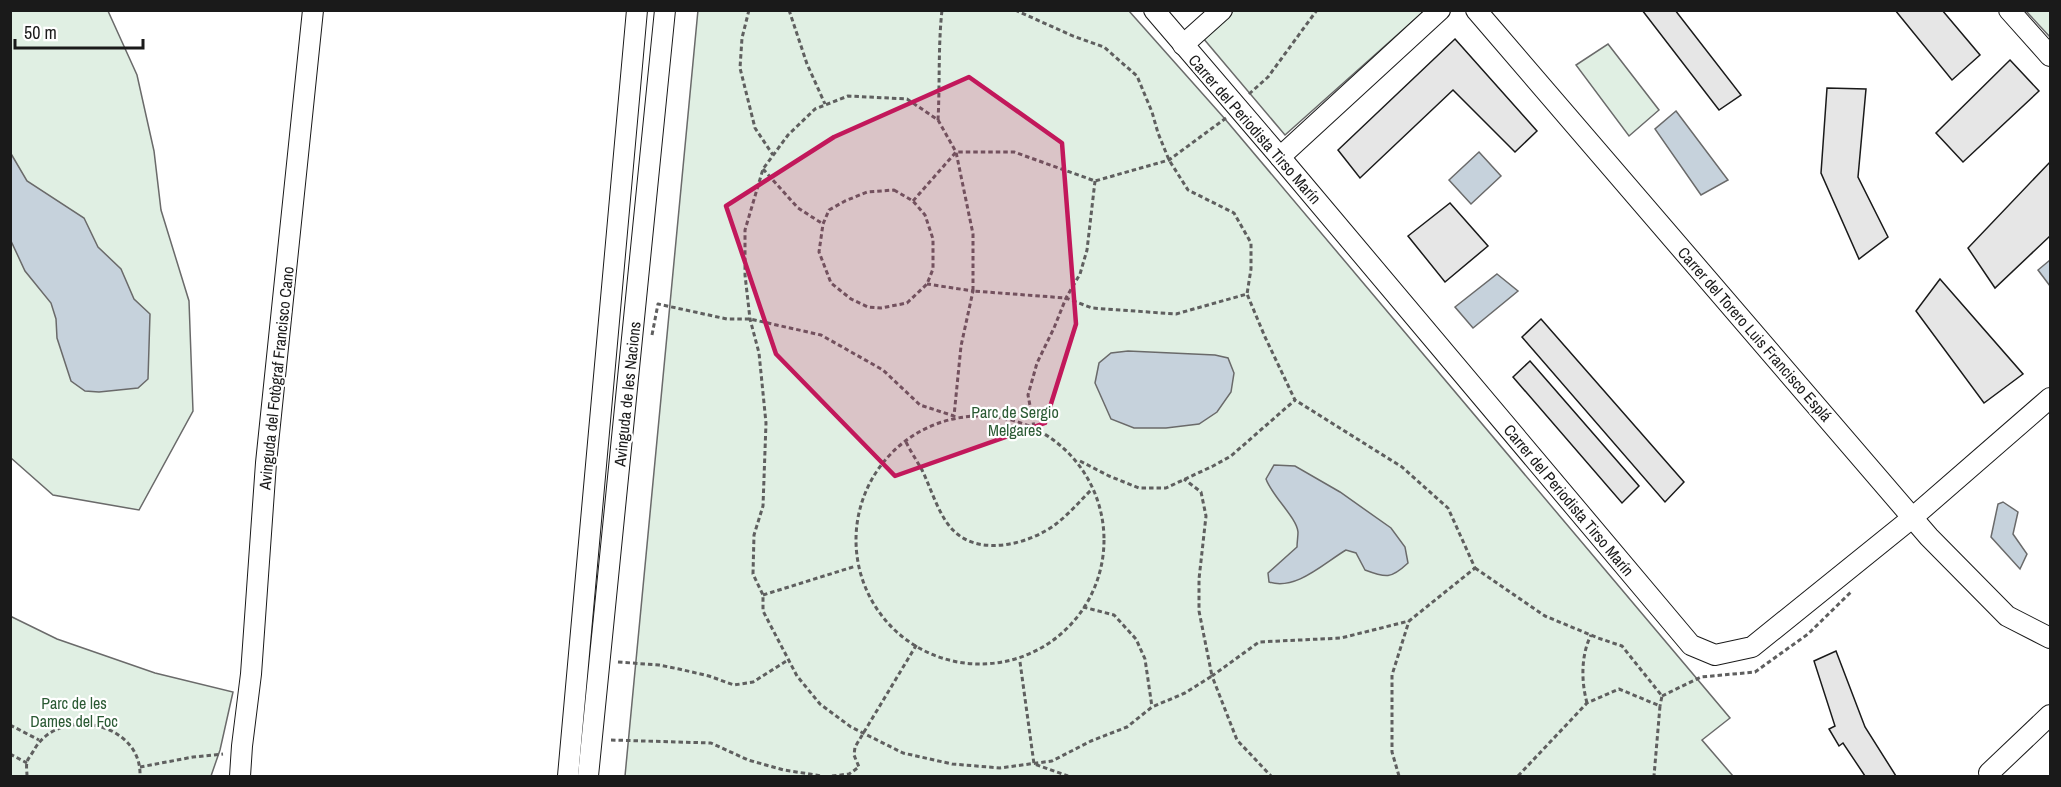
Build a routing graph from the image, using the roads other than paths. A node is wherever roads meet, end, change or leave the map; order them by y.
1 (313, 10) edge
2 (637, 10) edge
3 (665, 10) edge
4 (1154, 10) edge
5 (1222, 10) edge
6 (1440, 10) edge
7 (1476, 10) edge
8 (2008, 10) edge
9 (1183, 45) junction
10 (2050, 56) edge
11 (1280, 157) junction
12 (2050, 398) edge
13 (1912, 518) junction
14 (2050, 638) edge
15 (2050, 715) edge
16 (233, 750) junction
17 (1989, 773) dead end
18 (229, 777) edge
19 (240, 777) edge
20 (568, 777) edge
21 (588, 777) edge

1 - 16 street, Avinguda del Fotògraf Francisco Cano
2 - 20 street, Avinguda de les Nacions
3 - 21 street, Avinguda de les Nacions
4 - 9 street, Carrer del Periodista Tirso Marín
5 - 9 street
6 - 11 street
7 - 13 street, Carrer del Torero Luis Francisco Esplá
8 - 10 street
9 - 11 street, Carrer del Periodista Tirso Marín
11 - 13 street, Carrer del Periodista Tirso Marín
12 - 13 street, Carrer del Periodista Tirso Marín
13 - 14 street, Carrer del Torero Luis Francisco Esplá
15 - 17 street
16 - 18 street, Avinguda del Fotògraf Francisco Cano
16 - 19 street, Avinguda del Fotògraf Francisco Cano

